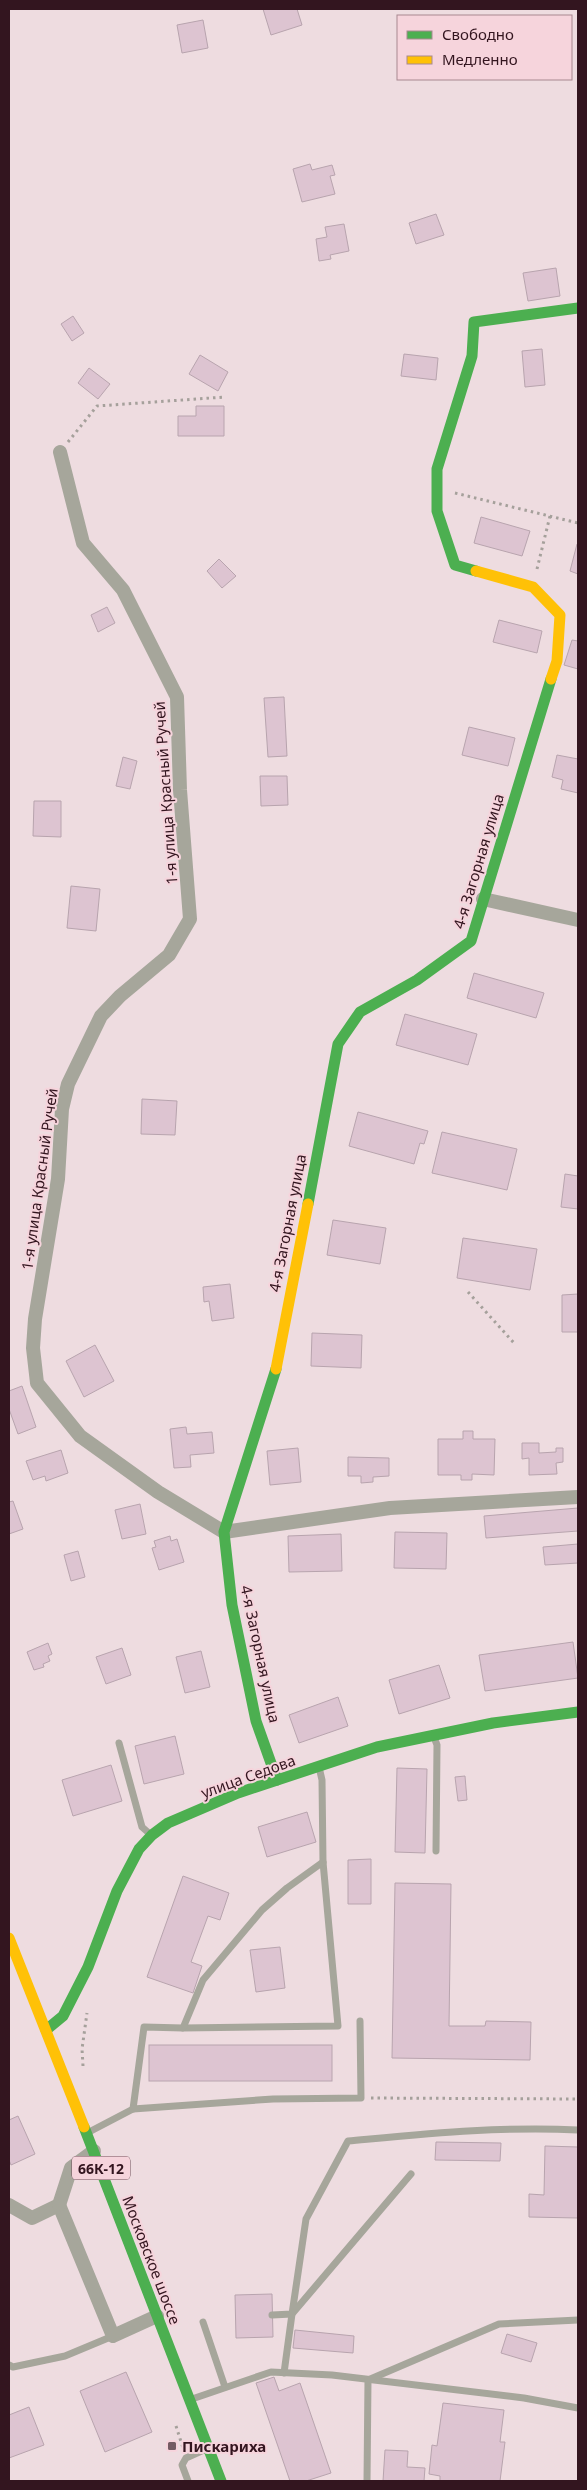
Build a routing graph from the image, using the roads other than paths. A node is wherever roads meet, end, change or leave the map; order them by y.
1 (578, 308) edge
2 (60, 452) road end
3 (484, 899) junction
4 (578, 920) edge
5 (578, 1497) edge
6 (224, 1532) junction
7 (578, 1712) edge
8 (434, 1734) junction
9 (119, 1744) dead end
10 (319, 1767) junction
11 (278, 1780) junction
12 (152, 1835) junction
13 (436, 1851) dead end
14 (323, 1862) junction
15 (9, 1938) edge
16 (360, 2021) dead end
17 (183, 2028) junction
18 (46, 2030) junction
19 (134, 2109) junction
20 (578, 2130) edge
21 (86, 2133) junction
22 (94, 2151) junction
23 (412, 2174) dead end
24 (9, 2205) edge
25 (59, 2205) junction
26 (292, 2314) junction
27 (272, 2315) dead end
28 (157, 2316) junction
29 (578, 2320) edge
30 (203, 2322) dead end
31 (113, 2336) junction
32 (9, 2365) edge
33 (284, 2373) junction
34 (368, 2380) junction
35 (225, 2387) junction
36 (189, 2400) junction
37 (578, 2408) edge
38 (208, 2448) junction
39 (188, 2481) edge
40 (220, 2481) edge
41 (367, 2481) edge

1 - 3 street, 4-я Загорная улица
2 - 6 street, 1-я улица Красный Ручей
3 - 4 street
3 - 6 street, 4-я Загорная улица
5 - 6 street
6 - 11 street, 4-я Загорная улица
7 - 8 street, улица Седова
8 - 10 street, улица Седова
8 - 13 lane
9 - 12 lane
10 - 11 street, улица Седова
10 - 14 lane
11 - 12 street, улица Седова
12 - 18 street, улица Седова
14 - 17 lane
14 - 17 lane
15 - 18 street, Московское шоссе / 66К-12
16 - 19 lane
17 - 19 lane
18 - 21 street, Московское шоссе / 66К-12
19 - 21 lane
20 - 26 lane
21 - 22 street, Московское шоссе / 66К-12
22 - 25 street
22 - 28 street, Московское шоссе / 66К-12
23 - 26 lane
24 - 25 street
25 - 31 street
26 - 27 lane
26 - 33 lane
28 - 31 street
28 - 36 street, Московское шоссе / 66К-12
29 - 34 lane
30 - 35 lane
31 - 32 lane
33 - 34 lane
33 - 35 lane
34 - 37 lane
34 - 41 lane
35 - 36 lane
36 - 38 street, Московское шоссе / 66К-12
38 - 39 lane
38 - 40 street, Московское шоссе / 66К-12

